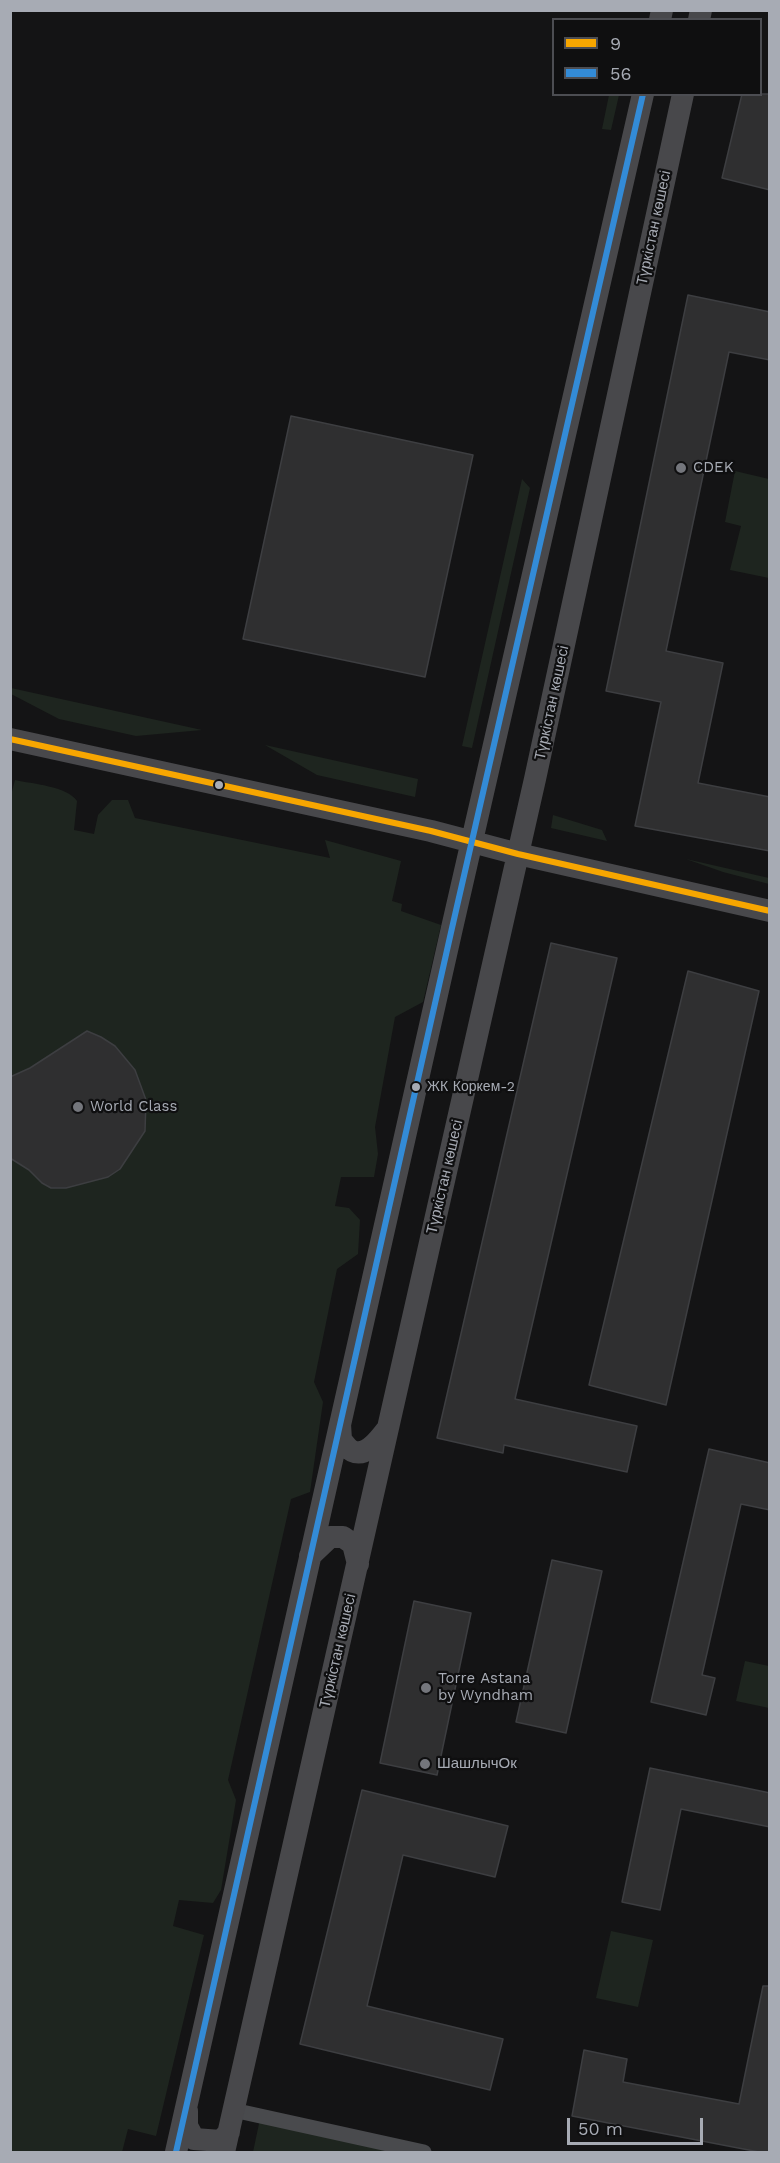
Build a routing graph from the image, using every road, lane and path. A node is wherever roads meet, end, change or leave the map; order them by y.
1 (643, 96) edge
2 (683, 96) edge
3 (10, 739) edge
4 (472, 842) junction
5 (518, 854) junction
6 (770, 911) edge
7 (340, 1424) junction
8 (389, 1426) junction
9 (310, 1556) junction
10 (358, 1564) junction
11 (187, 2104) junction
12 (229, 2132) edge
13 (176, 2152) edge
14 (424, 2152) edge

1 - 4 main road
2 - 5 main road, Түркістан көшесі
3 - 4 main road
4 - 5 main road
4 - 7 main road
5 - 6 main road
5 - 8 main road, Түркістан көшесі
7 - 8 main road
7 - 9 main road
8 - 10 main road, Түркістан көшесі
9 - 10 main road
9 - 11 main road
10 - 12 main road, Түркістан көшесі
11 - 12 main road
11 - 13 main road
12 - 14 street

